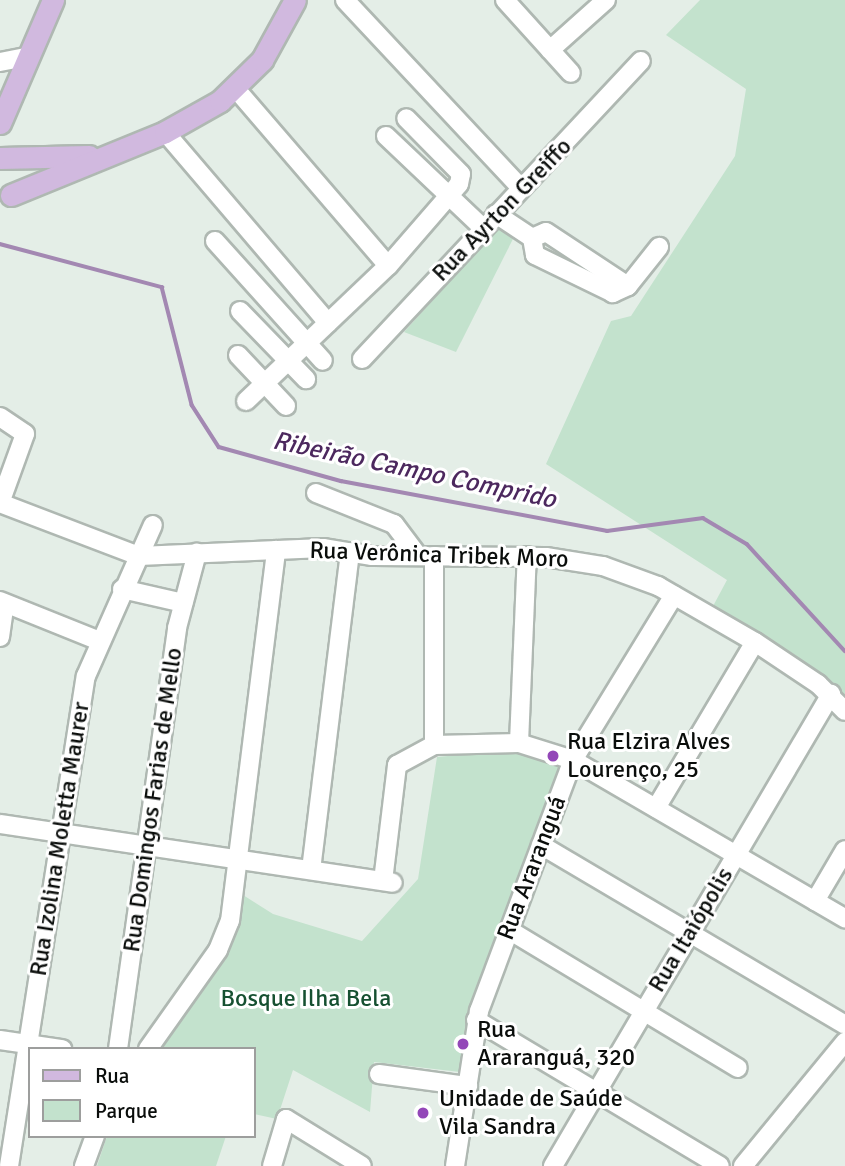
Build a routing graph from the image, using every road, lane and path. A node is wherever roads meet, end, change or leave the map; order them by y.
1 (53, 0) edge
2 (295, 0) edge
3 (345, 0) edge
4 (505, 0) edge
5 (607, 0) edge
6 (550, 50) junction
7 (30, 56) junction
8 (641, 61) dead end
9 (0, 62) edge
10 (571, 73) dead end
11 (236, 89) junction
12 (406, 118) dead end
13 (2, 119) edge
14 (164, 132) junction
15 (386, 136) dead end
16 (102, 155) junction
17 (7, 158) edge
18 (520, 188) junction
19 (4, 196) edge
20 (447, 197) junction
21 (496, 214) junction
22 (483, 228) junction
23 (215, 241) dead end
24 (659, 247) dead end
25 (388, 266) junction
26 (240, 311) dead end
27 (328, 323) junction
28 (307, 343) junction
29 (238, 355) dead end
30 (362, 359) dead end
31 (288, 361) junction
32 (323, 361) dead end
33 (306, 379) dead end
34 (264, 384) junction
35 (246, 401) dead end
36 (286, 406) dead end
37 (0, 417) edge
38 (316, 493) dead end
39 (0, 503) edge
40 (153, 525) dead end
41 (276, 550) junction
42 (350, 552) junction
43 (197, 553) junction
44 (139, 555) junction
45 (426, 556) junction
46 (527, 556) junction
47 (122, 589) junction
48 (674, 595) junction
49 (3, 602) edge
50 (183, 603) junction
51 (0, 637) edge
52 (97, 640) junction
53 (755, 642) junction
54 (831, 694) junction
55 (845, 711) edge
56 (519, 743) junction
57 (434, 745) junction
58 (573, 760) junction
59 (656, 808) junction
60 (0, 824) edge
61 (61, 833) junction
62 (541, 845) junction
63 (147, 846) junction
64 (845, 850) edge
65 (736, 855) junction
66 (239, 859) junction
67 (311, 870) junction
68 (815, 901) junction
69 (845, 918) edge
70 (509, 930) junction
71 (689, 933) junction
72 (643, 1010) junction
73 (476, 1020) junction
74 (845, 1025) edge
75 (0, 1040) edge
76 (845, 1042) edge
77 (28, 1044) junction
78 (48, 1047) edge
79 (118, 1047) edge
80 (149, 1047) edge
81 (737, 1068) dead end
82 (379, 1074) dead end
83 (468, 1086) junction
84 (595, 1091) junction
85 (94, 1138) edge
86 (9, 1166) edge
87 (84, 1166) edge
88 (272, 1166) edge
89 (362, 1166) edge
90 (455, 1166) edge
91 (553, 1166) edge
92 (720, 1166) edge
93 (743, 1166) edge

1 - 7 main road
2 - 11 main road
3 - 18 street
4 - 6 street
5 - 6 street
6 - 10 street
7 - 9 street
7 - 13 main road
8 - 18 street, Rua Ayrton Greiffo
11 - 14 main road
11 - 25 street
12 - 20 street
13 - 17 main road
14 - 16 main road
14 - 27 street
15 - 20 street
16 - 17 main road
16 - 19 main road
17 - 19 main road
18 - 21 street, Rua Ayrton Greiffo
20 - 22 street
20 - 25 street
21 - 22 street, Rua Ayrton Greiffo
21 - 24 street
22 - 30 street, Rua Ayrton Greiffo
23 - 28 street
25 - 27 street
26 - 31 street
27 - 28 street
28 - 31 street
28 - 32 street
29 - 34 street
31 - 33 street
31 - 34 street
34 - 35 street
34 - 36 street
37 - 39 street
38 - 45 street
39 - 44 street, Rua Verônica Tribek Moro
40 - 44 street, Rua Izolina Moletta Maurer
41 - 42 street, Rua Verônica Tribek Moro
41 - 43 street, Rua Verônica Tribek Moro
41 - 66 street
42 - 45 street, Rua Verônica Tribek Moro
42 - 67 street
43 - 44 street, Rua Verônica Tribek Moro
43 - 50 street, Rua Domingos Farias de Mello
44 - 47 street, Rua Izolina Moletta Maurer
45 - 46 street, Rua Verônica Tribek Moro
45 - 57 street
46 - 48 street, Rua Verônica Tribek Moro
46 - 56 street
47 - 50 street
47 - 52 street, Rua Izolina Moletta Maurer
48 - 53 street, Rua Verônica Tribek Moro
48 - 58 street, Rua Araranguá
49 - 51 street
49 - 52 street
50 - 63 street, Rua Domingos Farias de Mello
52 - 61 street, Rua Izolina Moletta Maurer
53 - 54 street, Rua Verônica Tribek Moro
53 - 59 street
54 - 55 street, Rua Verônica Tribek Moro
54 - 65 street, Rua Itaiópolis
56 - 57 street
56 - 58 street
57 - 67 street
58 - 59 street
58 - 62 street, Rua Araranguá
59 - 65 street
60 - 61 street
61 - 63 street
61 - 77 street, Rua Izolina Moletta Maurer
62 - 70 street, Rua Araranguá
62 - 71 street
63 - 66 street
63 - 79 street, Rua Domingos Farias de Mello
64 - 68 street
65 - 68 street
65 - 71 street, Rua Itaiópolis
66 - 67 street
66 - 80 street
68 - 69 street
70 - 72 street
70 - 73 street, Rua Araranguá
71 - 72 street, Rua Itaiópolis
71 - 74 street
72 - 81 street
72 - 84 street, Rua Itaiópolis
73 - 83 street, Rua Araranguá
73 - 84 street
75 - 77 street
76 - 93 street
77 - 78 street
77 - 86 street, Rua Izolina Moletta Maurer
82 - 83 street
83 - 90 street, Rua Araranguá
84 - 91 street, Rua Itaiópolis
84 - 92 street
85 - 87 street
88 - 89 street

